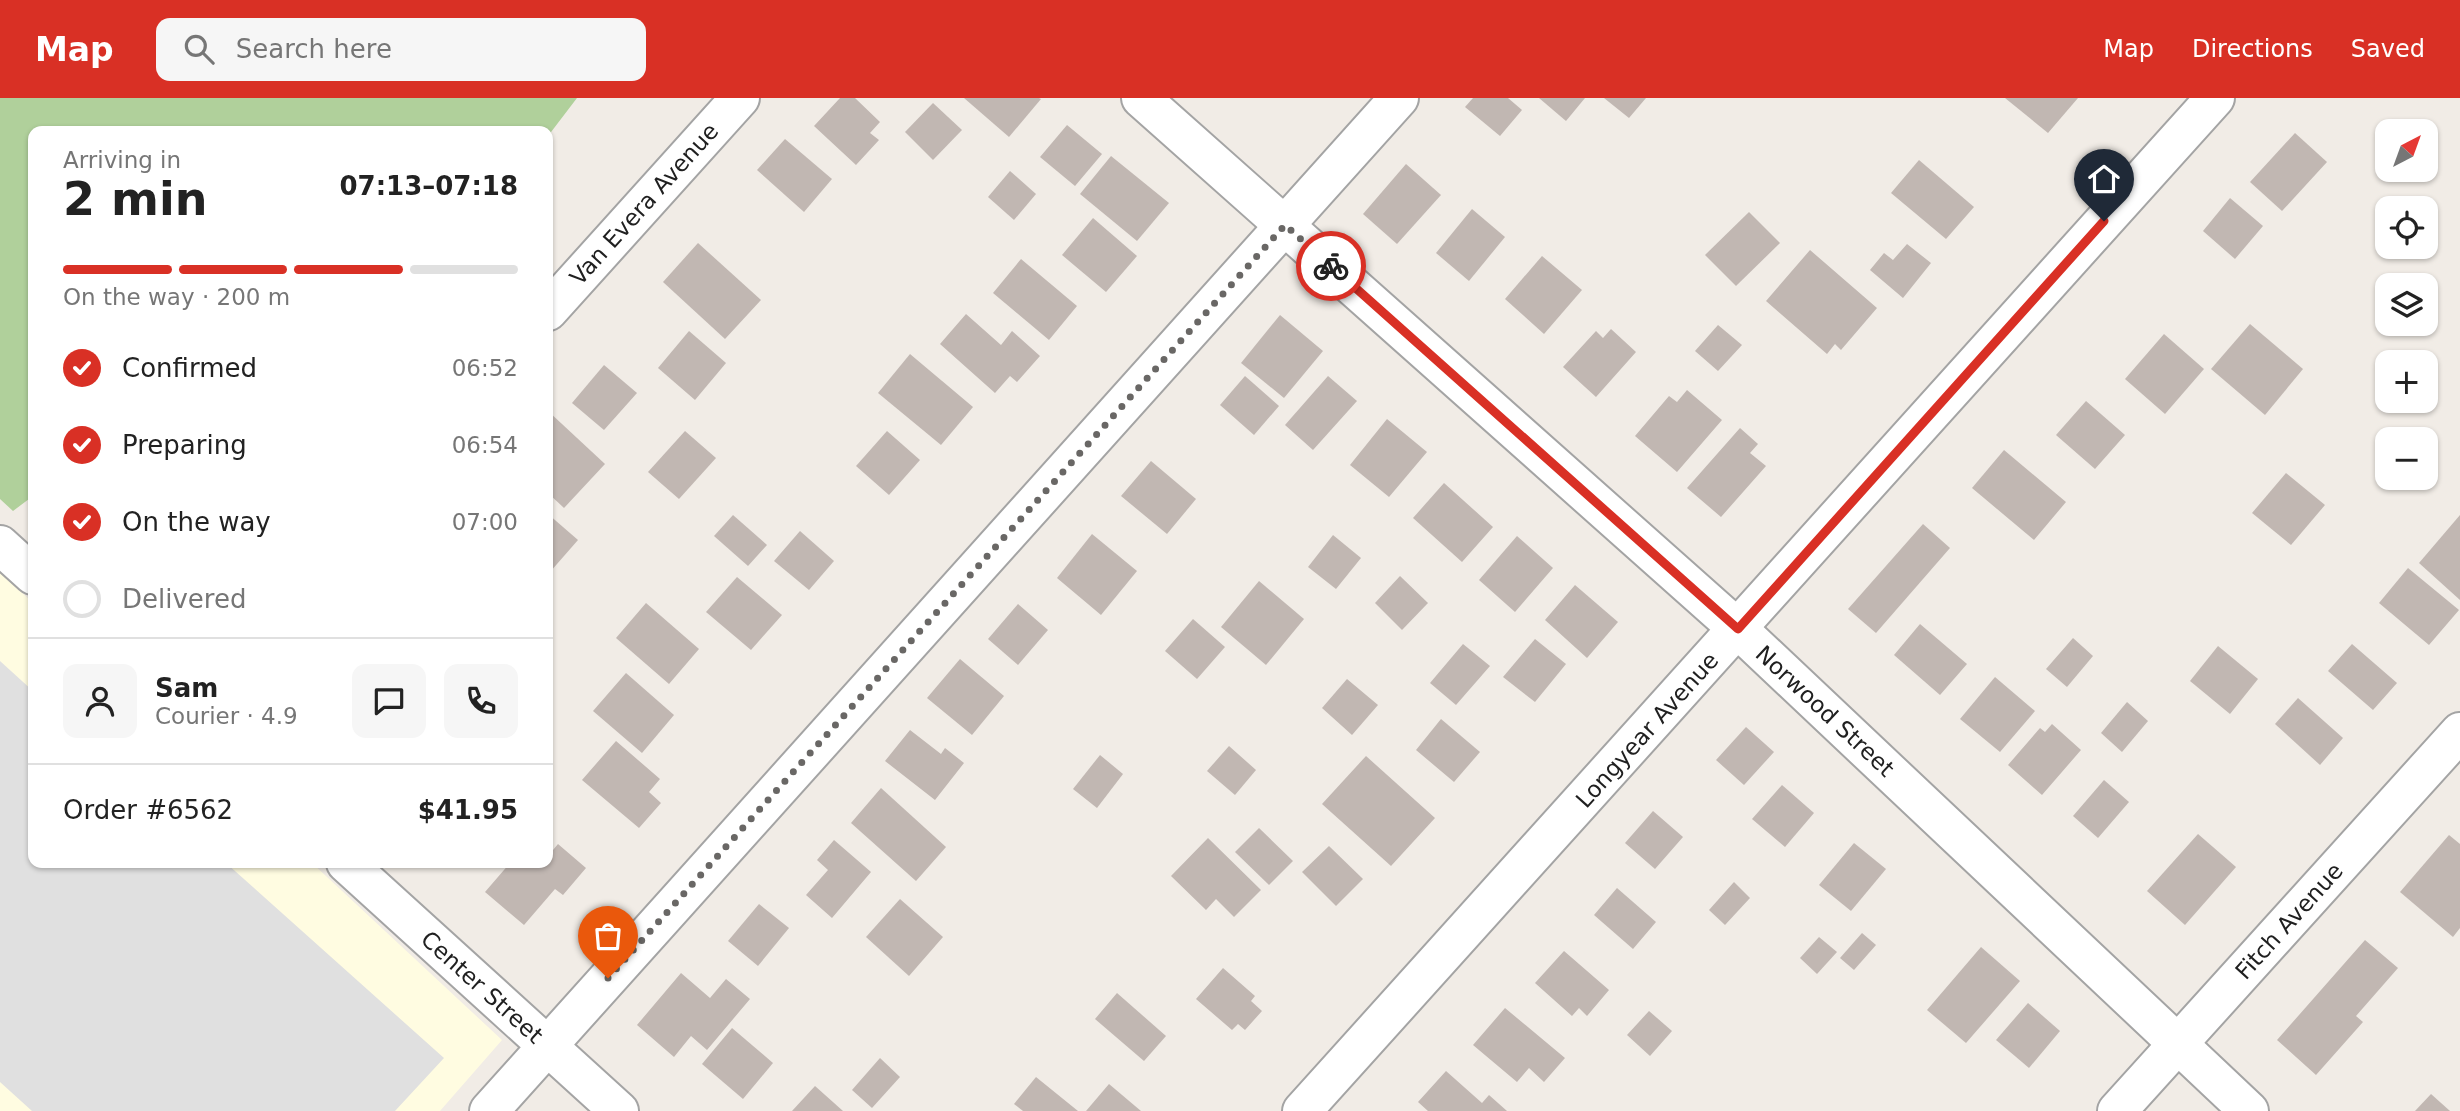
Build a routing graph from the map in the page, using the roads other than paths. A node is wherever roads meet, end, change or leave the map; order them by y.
1 (740, 98) edge
2 (1141, 98) edge
3 (1399, 98) edge
4 (2215, 98) edge
5 (1285, 225) junction
6 (553, 305) edge
7 (0, 544) edge
8 (28, 570) edge
9 (1738, 629) junction
10 (2460, 732) edge
11 (351, 868) edge
12 (2177, 1045) junction
13 (547, 1046) junction
14 (489, 1111) edge
15 (619, 1111) edge
16 (1302, 1111) edge
17 (2117, 1111) edge
18 (2249, 1111) edge

1 - 6 street, Van Evera Avenue
2 - 5 street, Norwood Street
3 - 5 street
4 - 9 street, Longyear Avenue
5 - 9 street, Norwood Street
5 - 13 street
7 - 8 street
9 - 12 street, Norwood Street
9 - 16 street, Longyear Avenue
10 - 12 street, Fitch Avenue
11 - 13 street, Center Street
12 - 17 street, Fitch Avenue
12 - 18 street, Norwood Street
13 - 14 street
13 - 15 street, Center Street

